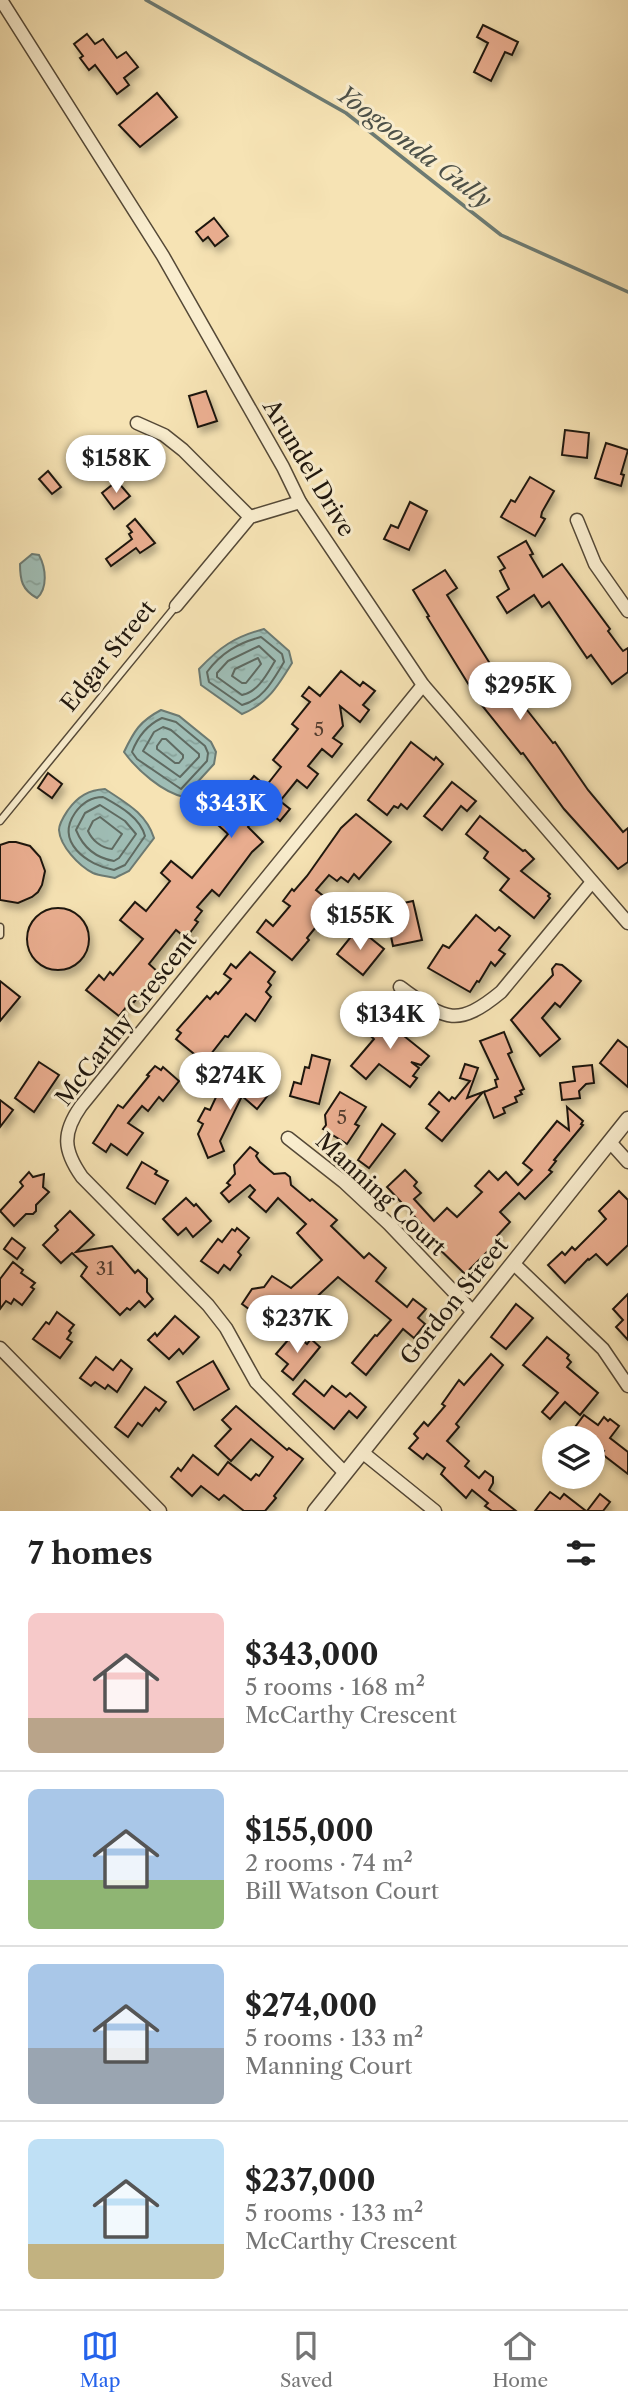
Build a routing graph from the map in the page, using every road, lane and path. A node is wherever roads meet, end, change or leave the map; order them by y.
1 (1, 0) edge
2 (137, 423) dead end
3 (300, 502) junction
4 (250, 517) junction
5 (576, 520) dead end
6 (176, 606) joint
7 (628, 611) edge
8 (423, 685) junction
9 (0, 821) edge
10 (592, 882) junction
11 (628, 923) edge
12 (0, 927) edge
13 (0, 935) edge
14 (400, 987) dead end
15 (628, 1119) edge
16 (288, 1138) dead end
17 (610, 1142) junction
18 (628, 1162) edge
19 (513, 1263) junction
20 (474, 1313) junction
21 (0, 1348) edge
22 (628, 1386) edge
23 (362, 1452) junction
24 (345, 1473) junction
25 (160, 1511) edge
26 (315, 1511) edge
27 (435, 1511) edge

1 - 3 street, Arundel Drive
2 - 4 street
3 - 4 street
3 - 8 street, Arundel Drive
4 - 6 street, Edgar Street
5 - 7 street
6 - 9 lane, Edgar Street
8 - 10 street, Arundel Drive
8 - 24 street, McCarthy Crescent
10 - 11 street, Arundel Drive
10 - 14 street
12 - 13 lane
15 - 17 street, Gordon Street
16 - 20 street, Manning Court
17 - 18 street
17 - 19 street, Gordon Street
19 - 20 street, Gordon Street
19 - 22 street
20 - 23 street, Gordon Street
21 - 25 street
23 - 24 street, Gordon Street
23 - 27 street
24 - 26 street, Gordon Street

